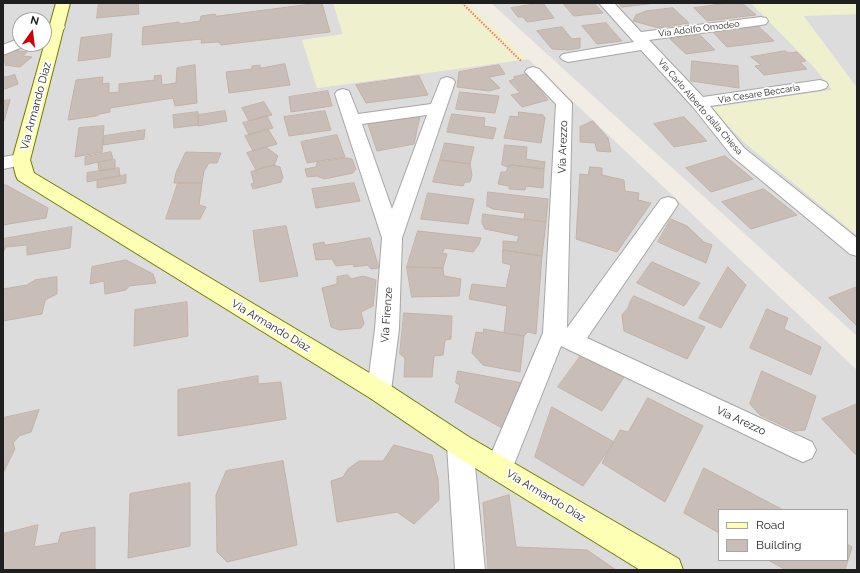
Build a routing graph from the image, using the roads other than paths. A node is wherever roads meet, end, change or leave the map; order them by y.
1 (63, 3) edge
2 (606, 3) edge
3 (761, 21) dead end
4 (52, 28) edge
5 (641, 41) junction
6 (44, 52) edge
7 (568, 57) dead end
8 (533, 72) road end
9 (447, 82) dead end
10 (820, 85) dead end
11 (343, 94) dead end
12 (699, 103) junction
13 (438, 108) junction
14 (352, 120) junction
15 (12, 162) edge
16 (668, 204) dead end
17 (392, 238) junction
18 (857, 249) edge
19 (563, 337) junction
20 (379, 391) junction
21 (460, 445) junction
22 (803, 450) dead end
23 (499, 468) junction
24 (470, 570) edge
25 (668, 570) edge

1 - 4 main road, Via Armando Diaz
2 - 5 street, Via Carlo Alberto dalla Chiesa
3 - 5 street, Via Adolfo Omodeo
5 - 7 street, Via Adolfo Omodeo
5 - 12 street, Via Carlo Alberto dalla Chiesa
6 - 15 main road, Via Armando Diaz
8 - 19 street, Via Arezzo
9 - 13 street, Via Firenze
10 - 12 street, Via Cesare Beccaria
11 - 14 street, Via Firenze
12 - 18 street, Via Carlo Alberto dalla Chiesa
13 - 14 street
13 - 17 street, Via Firenze
14 - 17 street, Via Firenze
15 - 20 main road, Via Armando Diaz
16 - 19 street, Via Arezzo
17 - 20 street, Via Firenze
19 - 22 street, Via Arezzo
19 - 23 street, Via Arezzo
20 - 21 main road, Via Armando Diaz
21 - 23 main road, Via Armando Diaz
21 - 24 street
23 - 25 main road, Via Armando Diaz

